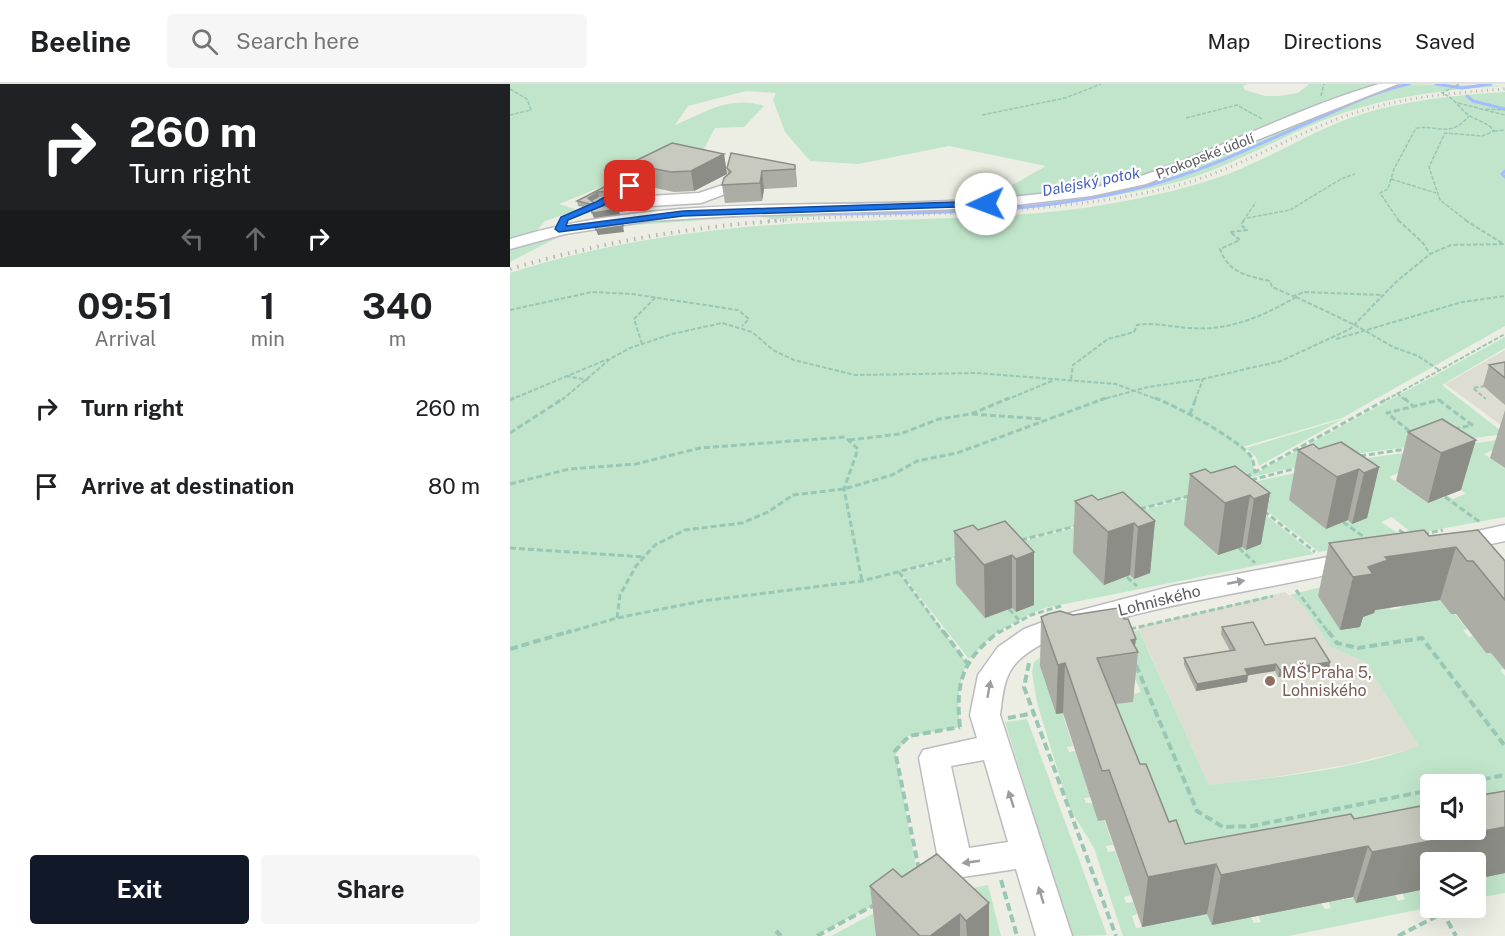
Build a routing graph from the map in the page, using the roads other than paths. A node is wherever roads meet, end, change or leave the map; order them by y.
1 (1392, 84) edge
2 (630, 186) dead end
3 (723, 190) edge
4 (599, 204) junction
5 (559, 229) junction
6 (510, 244) edge
7 (1489, 532) edge
8 (1436, 547) edge
9 (1375, 549) edge
10 (1500, 558) edge
11 (994, 746) junction
12 (1028, 853) junction
13 (1054, 936) edge

1 - 5 street, Prokopské údolí
2 - 4 street
3 - 4 street
4 - 5 street
5 - 6 street, Prokopské údolí
7 - 8 street
7 - 10 street
11 -> 9 street, Lohniského
12 -> 11 street, Lohniského
12 -> 11 street
13 -> 12 street, Lohniského

